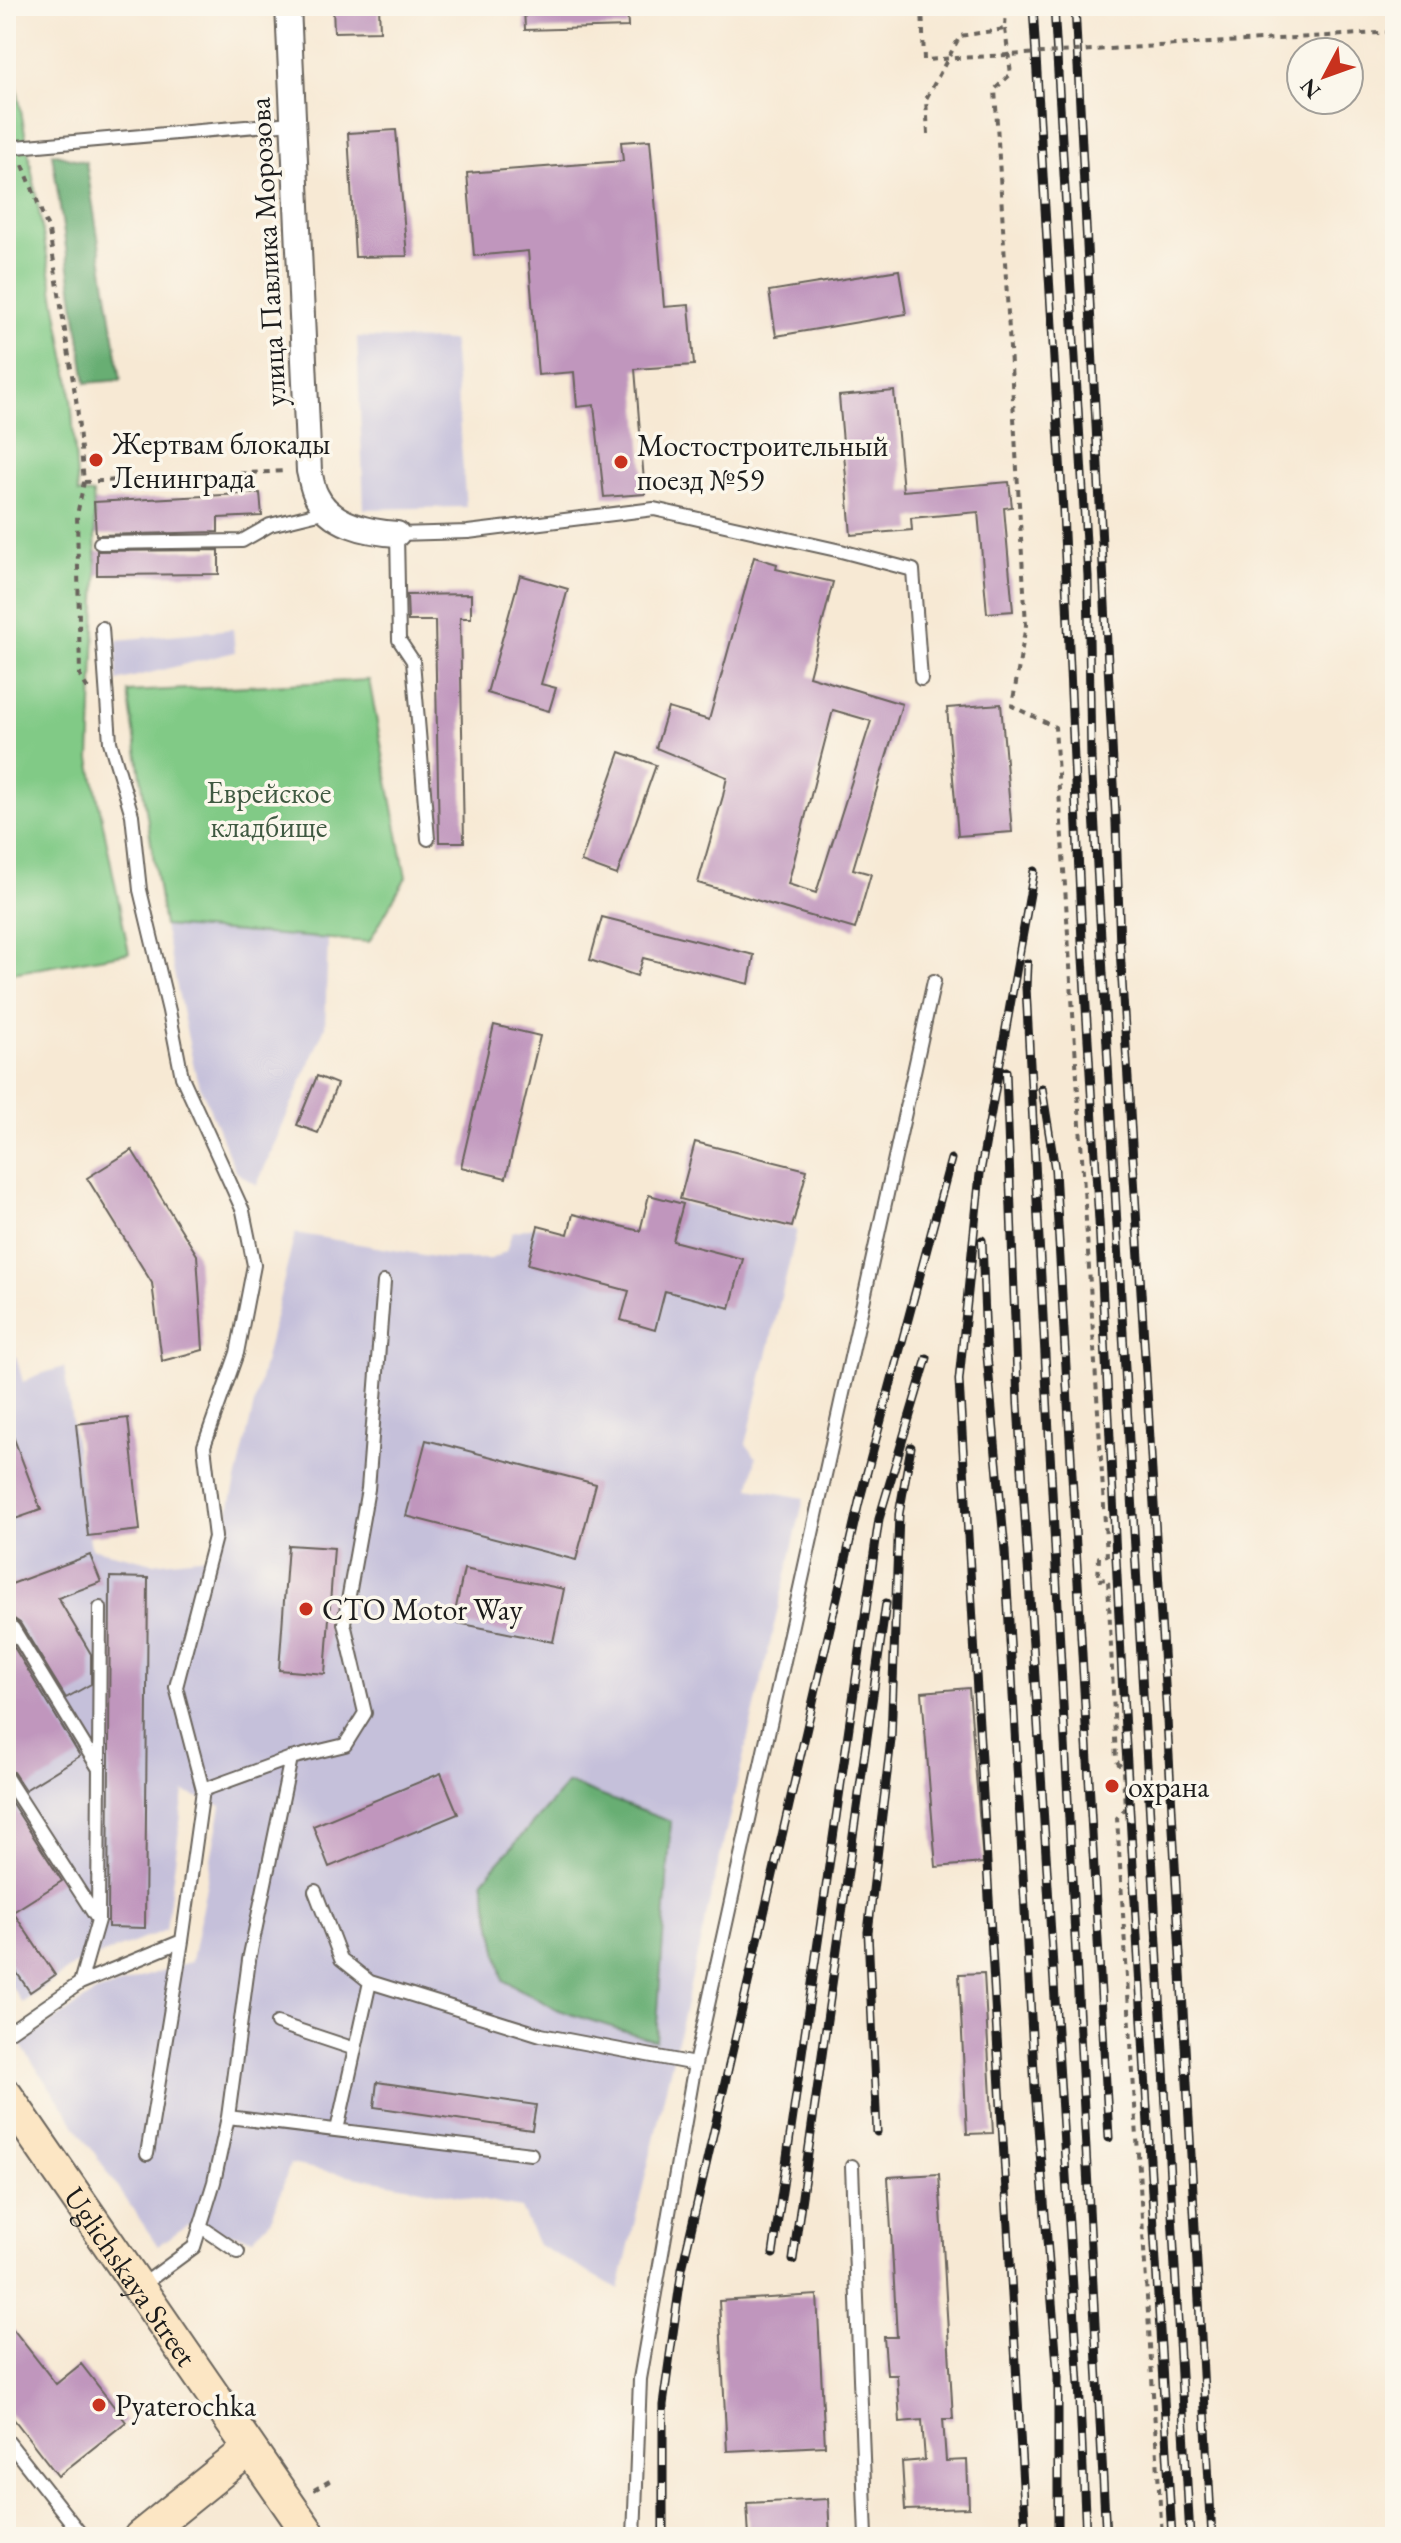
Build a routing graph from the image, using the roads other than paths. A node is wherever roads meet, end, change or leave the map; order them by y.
1 (288, 6) edge
2 (292, 123) junction
3 (16, 147) road end
4 (327, 511) junction
5 (397, 534) junction
6 (100, 543) dead end
7 (102, 628) dead end
8 (921, 679) dead end
9 (428, 839) dead end
10 (934, 981) dead end
11 (384, 1282) dead end
12 (100, 1608) dead end
13 (13, 1628) dead end
14 (291, 1758) junction
15 (99, 1769) junction
16 (6, 1777) edge
17 (203, 1790) junction
18 (315, 1891) dead end
19 (98, 1920) junction
20 (182, 1941) junction
21 (370, 1982) junction
22 (80, 1983) junction
23 (277, 2023) dead end
24 (6, 2034) edge
25 (355, 2049) junction
26 (695, 2064) junction
27 (6, 2095) edge
28 (228, 2117) junction
29 (337, 2130) junction
30 (147, 2154) dead end
31 (531, 2154) dead end
32 (852, 2166) dead end
33 (200, 2226) junction
34 (238, 2252) dead end
35 (138, 2288) junction
36 (6, 2439) edge
37 (249, 2449) junction
38 (83, 2537) edge
39 (140, 2537) edge
40 (311, 2537) edge
41 (634, 2537) edge
42 (866, 2537) edge

1 - 2 street, улица Павлика Морозова
2 - 3 lane
2 - 4 street, улица Павлика Морозова
4 - 5 street
4 - 6 lane
5 - 8 lane
5 - 9 lane
7 - 17 lane
10 - 26 lane
11 - 14 lane
12 - 15 lane
13 - 15 lane
14 - 17 lane
14 - 28 lane
15 - 19 lane
16 - 19 lane
17 - 20 lane
18 - 21 lane
19 - 22 lane
20 - 22 lane
20 - 30 lane
21 - 25 lane
21 - 26 lane
22 - 24 lane
23 - 25 lane
25 - 29 lane
26 - 41 lane
27 - 35 main road, Uglichskaya Street
28 - 29 lane
28 - 33 lane
29 - 31 lane
32 - 42 lane
33 - 34 lane
33 - 35 lane
35 - 37 main road, Uglichskaya Street
36 - 38 lane
37 - 39 main road
37 - 40 main road, Uglichskaya Street

